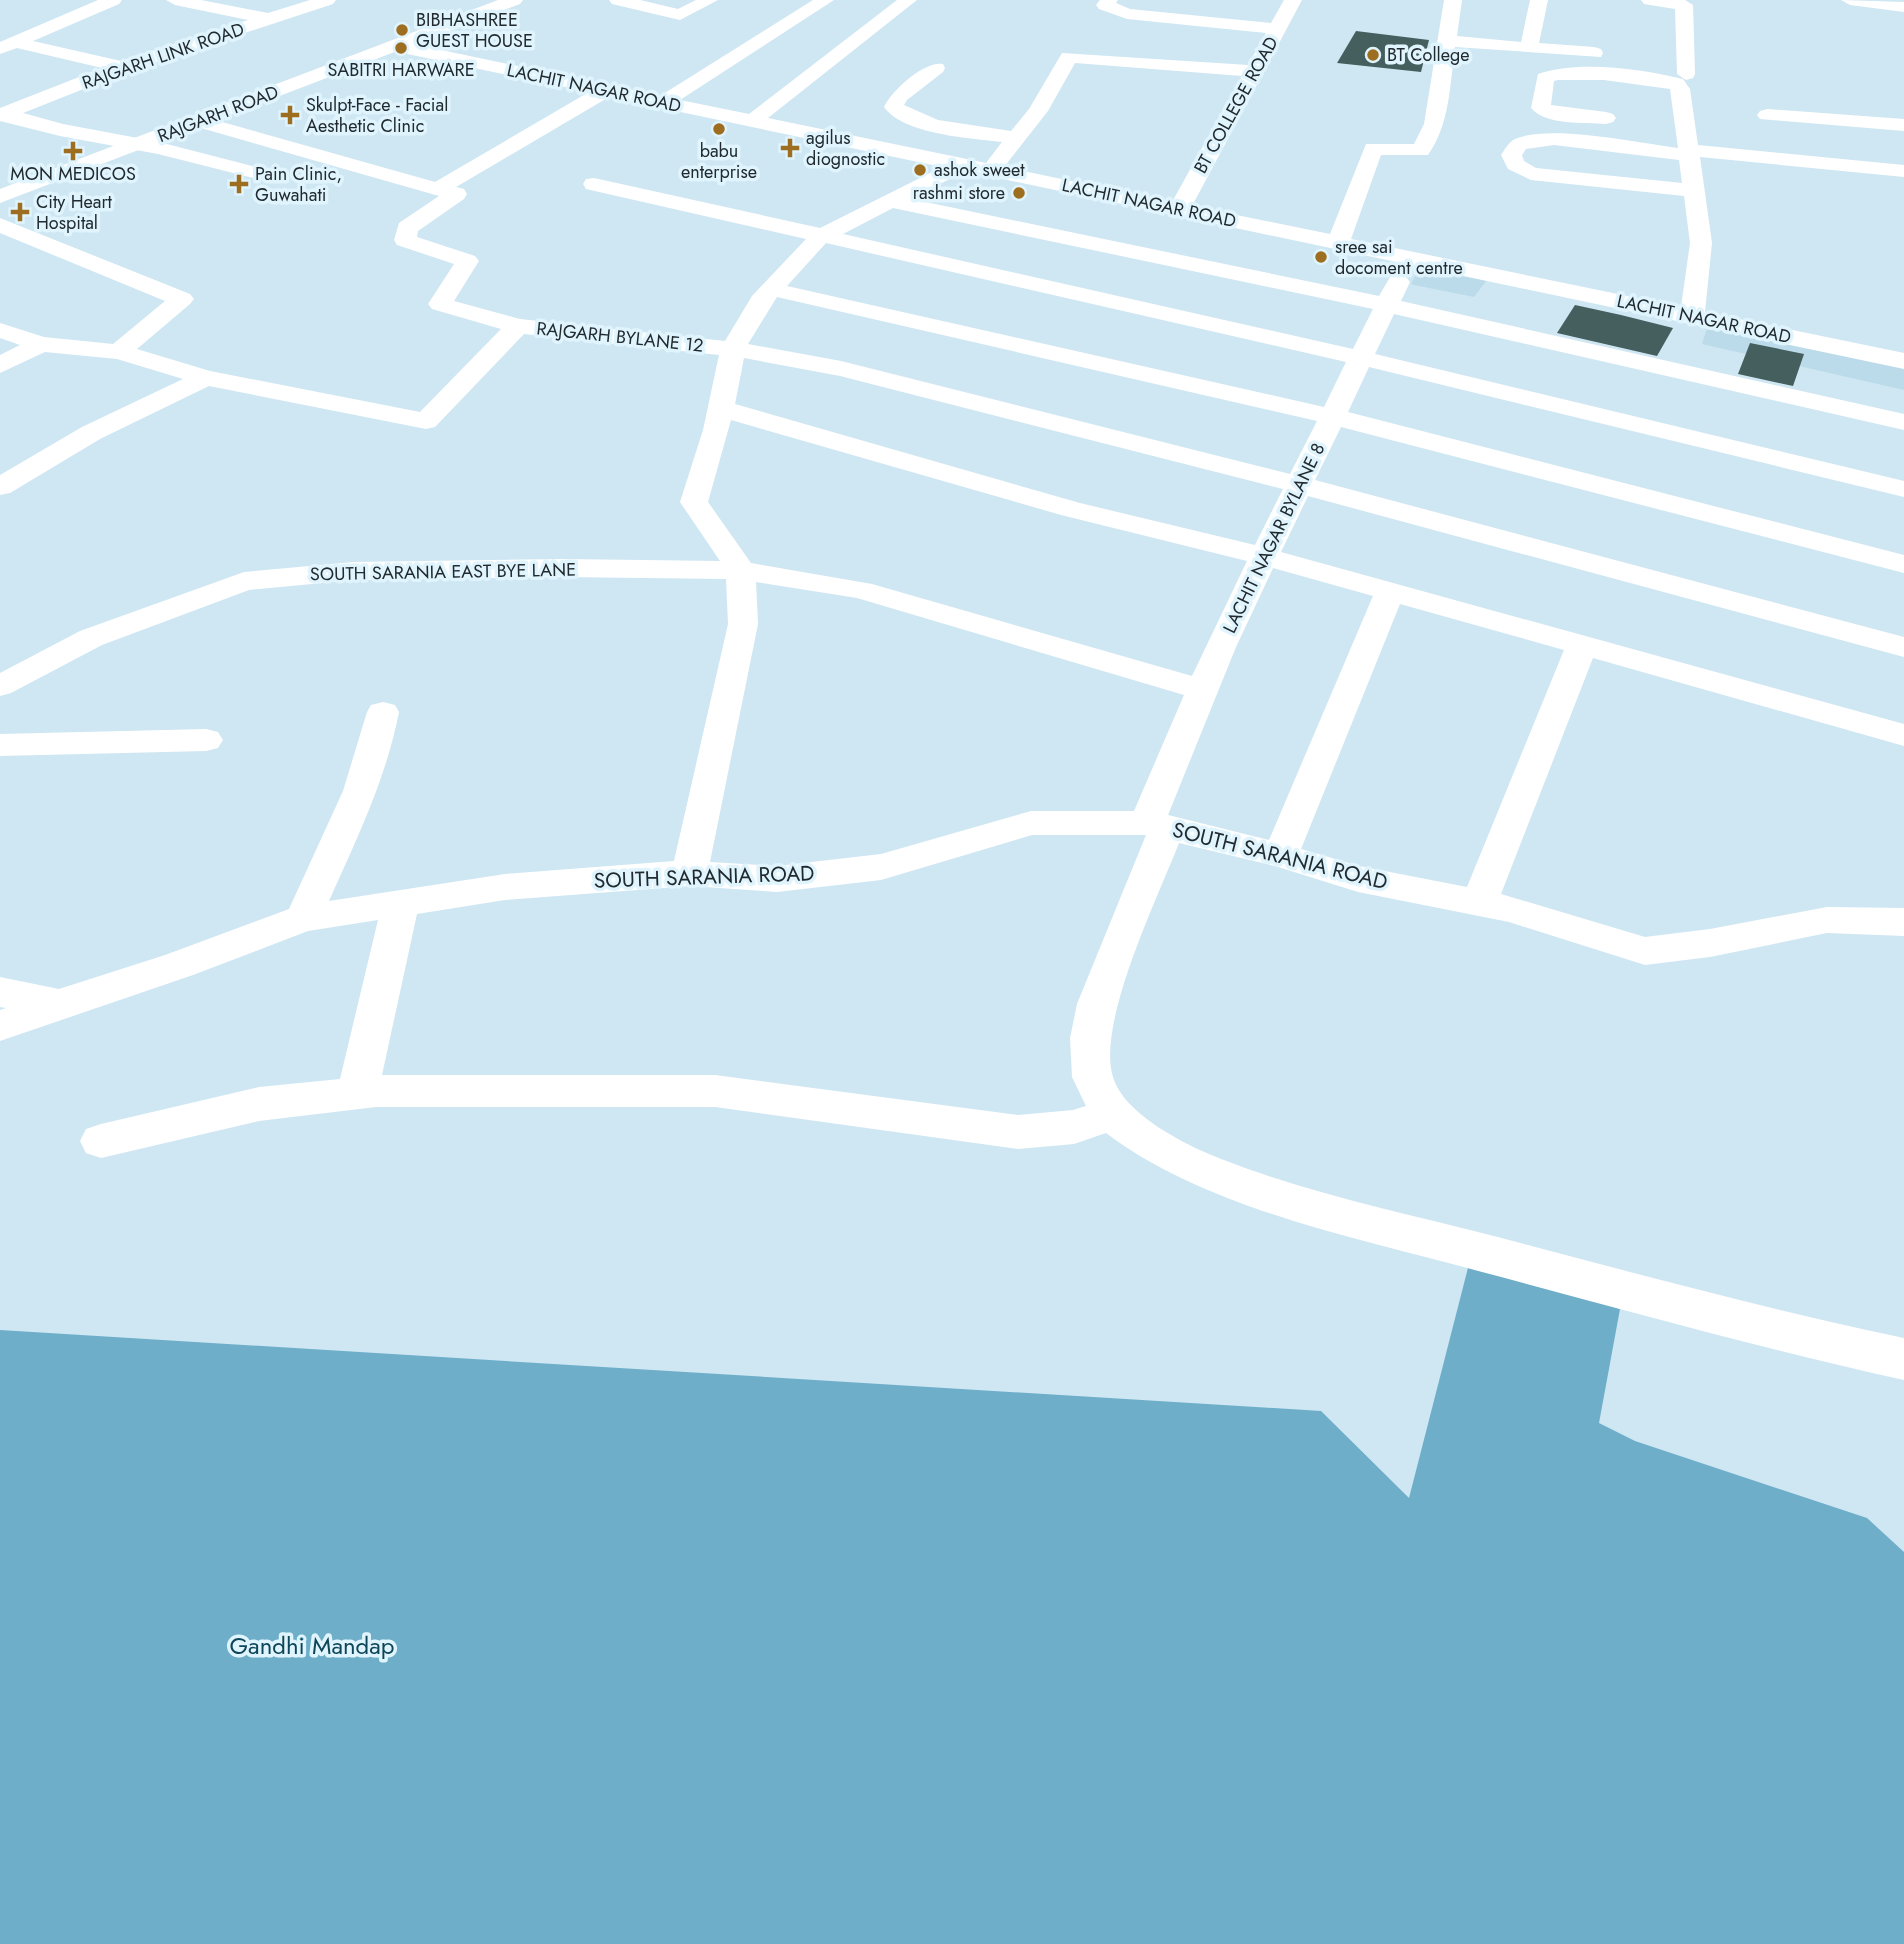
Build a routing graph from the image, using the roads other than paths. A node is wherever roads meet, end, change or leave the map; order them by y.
1 (113, 0) edge
2 (175, 0) edge
3 (327, 0) edge
4 (514, 0) edge
5 (618, 0) edge
6 (709, 0) edge
7 (825, 0) edge
8 (908, 0) edge
9 (1109, 0) edge
10 (1293, 0) edge
11 (1453, 0) edge
12 (1539, 0) edge
13 (1650, 0) edge
14 (1850, 0) edge
15 (1904, 7) edge
16 (272, 19) junction
17 (1277, 29) junction
18 (1447, 41) junction
19 (8, 45) edge
20 (394, 46) junction
21 (1529, 48) junction
22 (1606, 54) dead end
23 (1680, 64) dead end
24 (122, 67) junction
25 (936, 68) dead end
26 (1254, 71) junction
27 (1609, 76) junction
28 (607, 90) junction
29 (663, 102) junction
30 (2, 115) edge
31 (1767, 115) dead end
32 (1606, 118) junction
33 (752, 121) junction
34 (201, 122) junction
35 (1904, 125) edge
36 (1017, 138) junction
37 (132, 145) junction
38 (1603, 145) junction
39 (1688, 152) junction
40 (962, 164) junction
41 (991, 170) junction
42 (1904, 172) edge
43 (257, 173) dead end
44 (1602, 181) junction
45 (594, 184) dead end
46 (438, 189) junction
47 (1694, 191) junction
48 (0, 197) edge
49 (890, 201) junction
50 (1179, 209) junction
51 (0, 225) edge
52 (820, 237) junction
53 (1338, 243) junction
54 (1410, 258) junction
55 (771, 289) junction
56 (1386, 305) junction
57 (1692, 316) junction
58 (518, 326) junction
59 (0, 330) edge
60 (41, 344) junction
61 (733, 349) junction
62 (119, 352) junction
63 (1361, 358) junction
64 (1904, 361) edge
65 (0, 365) edge
66 (206, 377) junction
67 (720, 408) junction
68 (1334, 417) junction
69 (1904, 422) edge
70 (1300, 485) junction
71 (0, 487) edge
72 (1904, 489) edge
73 (1263, 556) junction
74 (1904, 564) edge
75 (741, 570) junction
76 (1390, 592) junction
77 (1582, 645) junction
78 (1904, 647) edge
79 (0, 686) edge
80 (1203, 690) junction
81 (383, 712) dead end
82 (1904, 735) edge
83 (206, 740) dead end
84 (0, 745) edge
85 (1157, 825) junction
86 (1280, 855) junction
87 (690, 873) junction
88 (401, 903) junction
89 (1479, 903) junction
90 (303, 918) junction
91 (1904, 922) edge
92 (0, 992) edge
93 (59, 1004) junction
94 (0, 1026) edge
95 (357, 1093) junction
96 (1111, 1114) junction
97 (102, 1141) dead end
98 (1904, 1359) edge

1 - 19 street
2 - 16 street
3 - 16 street, RAJGARH LINK ROAD
4 - 20 street, RAJGARH ROAD
5 - 6 street
7 - 29 street
8 - 33 street
9 - 17 street
10 - 17 street, BT COLLEGE ROAD
11 - 18 street
12 - 21 street
13 - 23 street
14 - 15 street
16 - 24 street, RAJGARH LINK ROAD
17 - 26 street, BT COLLEGE ROAD
18 - 21 street
18 - 53 street
19 - 24 street
20 - 28 street, LACHIT NAGAR ROAD
20 - 34 street, RAJGARH ROAD
21 - 22 street
24 - 30 street, RAJGARH LINK ROAD
25 - 36 street
26 - 36 street
26 - 50 street, BT COLLEGE ROAD
27 - 32 street
27 - 32 street
27 - 39 street
28 - 29 street, LACHIT NAGAR ROAD
28 - 46 street
29 - 33 street, LACHIT NAGAR ROAD
30 - 37 street
31 - 35 street
32 - 38 street
33 - 40 street, LACHIT NAGAR ROAD
34 - 37 street, RAJGARH ROAD
34 - 46 street
36 - 41 street
37 - 43 street
37 - 48 street, RAJGARH ROAD
38 - 39 street
38 - 44 street
38 - 44 street
39 - 42 street
39 - 47 street
40 - 41 street, LACHIT NAGAR ROAD
40 - 49 street
41 - 50 street, LACHIT NAGAR ROAD
44 - 47 street
45 - 52 street
46 - 58 street
47 - 57 street
49 - 52 street
49 - 56 street
50 - 53 street, LACHIT NAGAR ROAD
51 - 62 street
52 - 55 street
52 - 63 street
53 - 54 street, LACHIT NAGAR ROAD
54 - 56 street, LACHIT NAGAR BYLANE 8
54 - 57 street, LACHIT NAGAR ROAD
55 - 61 street
55 - 68 street
56 - 63 street, LACHIT NAGAR BYLANE 8
56 - 69 street
57 - 64 street, LACHIT NAGAR ROAD
58 - 61 street, RAJGARH BYLANE 12
58 - 66 street, RAJGARH BYLANE 12
59 - 60 street, RAJGARH BYLANE 12
60 - 62 street, RAJGARH BYLANE 12
60 - 65 street
61 - 67 street, RAJGARH BYLANE 12
61 - 70 street
62 - 66 street, RAJGARH BYLANE 12
63 - 68 street, LACHIT NAGAR BYLANE 8
63 - 72 street
66 - 71 street
67 - 73 street
67 - 75 street, RAJGARH BYLANE 12
68 - 70 street, LACHIT NAGAR BYLANE 8
68 - 74 street
70 - 73 street, LACHIT NAGAR BYLANE 8
70 - 78 street
73 - 76 street
73 - 80 street, LACHIT NAGAR BYLANE 8
75 - 79 street, SOUTH SARANIA EAST BYE LANE
75 - 80 street, SOUTH SARANIA EAST BYE LANE
75 - 87 street
76 - 77 street
76 - 86 street
77 - 82 street
77 - 89 street
80 - 85 street, LACHIT NAGAR BYLANE 8
81 - 90 street
83 - 84 street
85 - 86 street, SOUTH SARANIA ROAD
85 - 87 street, SOUTH SARANIA ROAD
85 - 96 street, LACHIT NAGAR BYLANE 8
86 - 89 street, SOUTH SARANIA ROAD
87 - 88 street, SOUTH SARANIA ROAD
88 - 90 street, SOUTH SARANIA ROAD
88 - 95 street
89 - 91 street, SOUTH SARANIA ROAD
90 - 93 street, SOUTH SARANIA ROAD
92 - 93 street, SOUTH SARANIA ROAD
93 - 94 street
95 - 96 street
95 - 97 street
96 - 98 street

